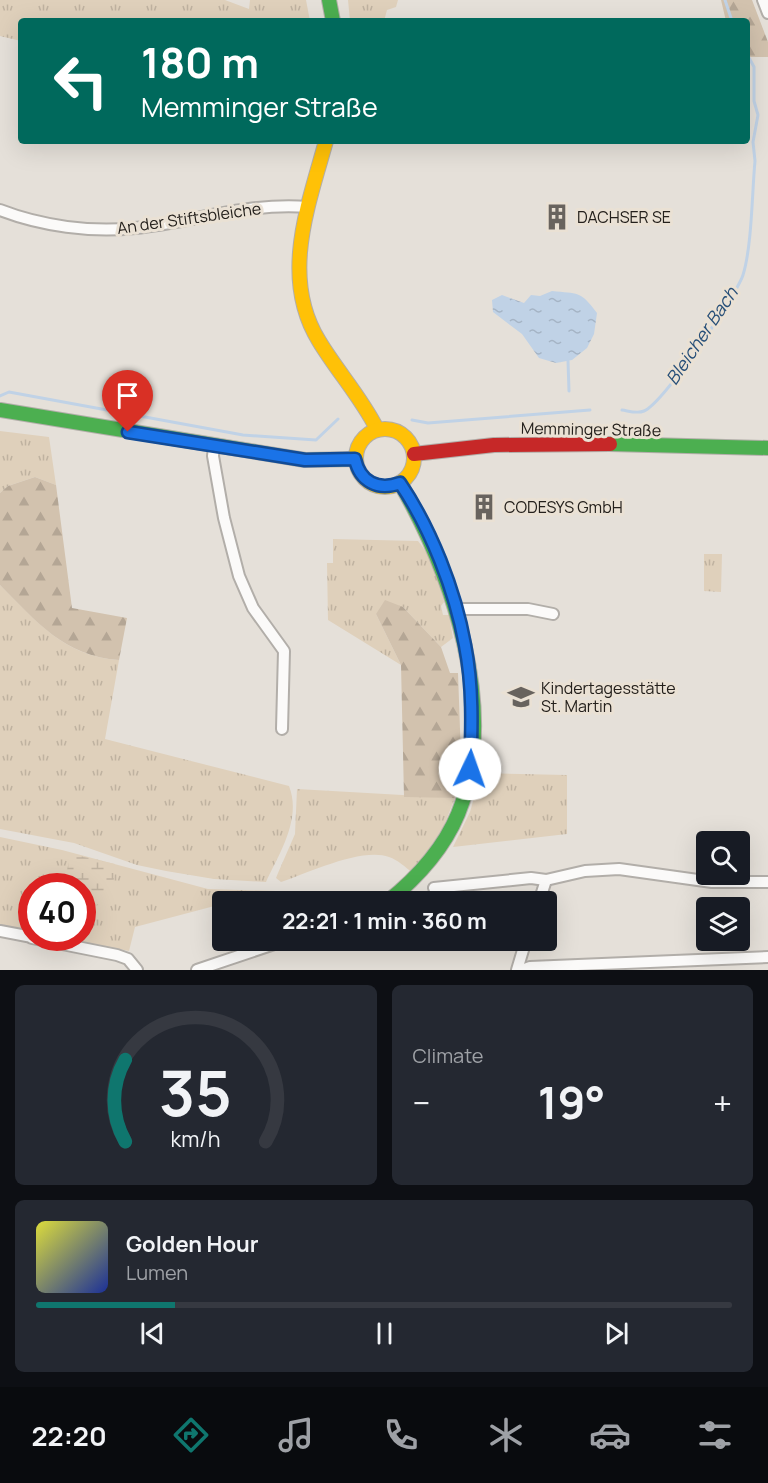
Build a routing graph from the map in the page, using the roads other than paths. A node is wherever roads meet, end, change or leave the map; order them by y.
1 (329, 0) edge
2 (764, 0) edge
3 (768, 13) edge
4 (332, 18) edge
5 (325, 144) edge
6 (308, 207) junction
7 (0, 210) edge
8 (0, 410) edge
9 (377, 429) junction
10 (214, 446) junction
11 (768, 448) edge
12 (414, 454) junction
13 (355, 459) junction
14 (400, 483) junction
15 (455, 609) junction
16 (553, 614) dead end
17 (282, 729) dead end
18 (546, 880) junction
19 (768, 882) edge
20 (434, 888) dead end
21 (401, 891) edge
22 (542, 891) edge
23 (0, 931) edge
24 (18, 934) edge
25 (96, 951) edge
26 (259, 951) edge
27 (523, 951) edge
28 (768, 957) edge
29 (223, 966) edge
30 (137, 970) edge
31 (197, 970) edge
32 (517, 970) edge
33 (522, 970) edge

1 - 4 main road
2 - 3 street
5 - 6 main road
6 - 7 street, An der Stiftsbleiche
6 - 9 main road
8 - 10 main road
9 - 12 main road
9 - 13 main road
10 - 13 main road
10 - 17 street
11 - 12 main road, Memminger Straße
12 - 14 main road
13 - 14 main road
14 - 15 main road
15 - 16 street
15 - 21 main road
18 - 19 street
18 - 20 street
18 - 22 street
23 - 24 street
25 - 30 street
26 - 29 street
27 - 32 street
28 - 33 street
29 - 31 street

